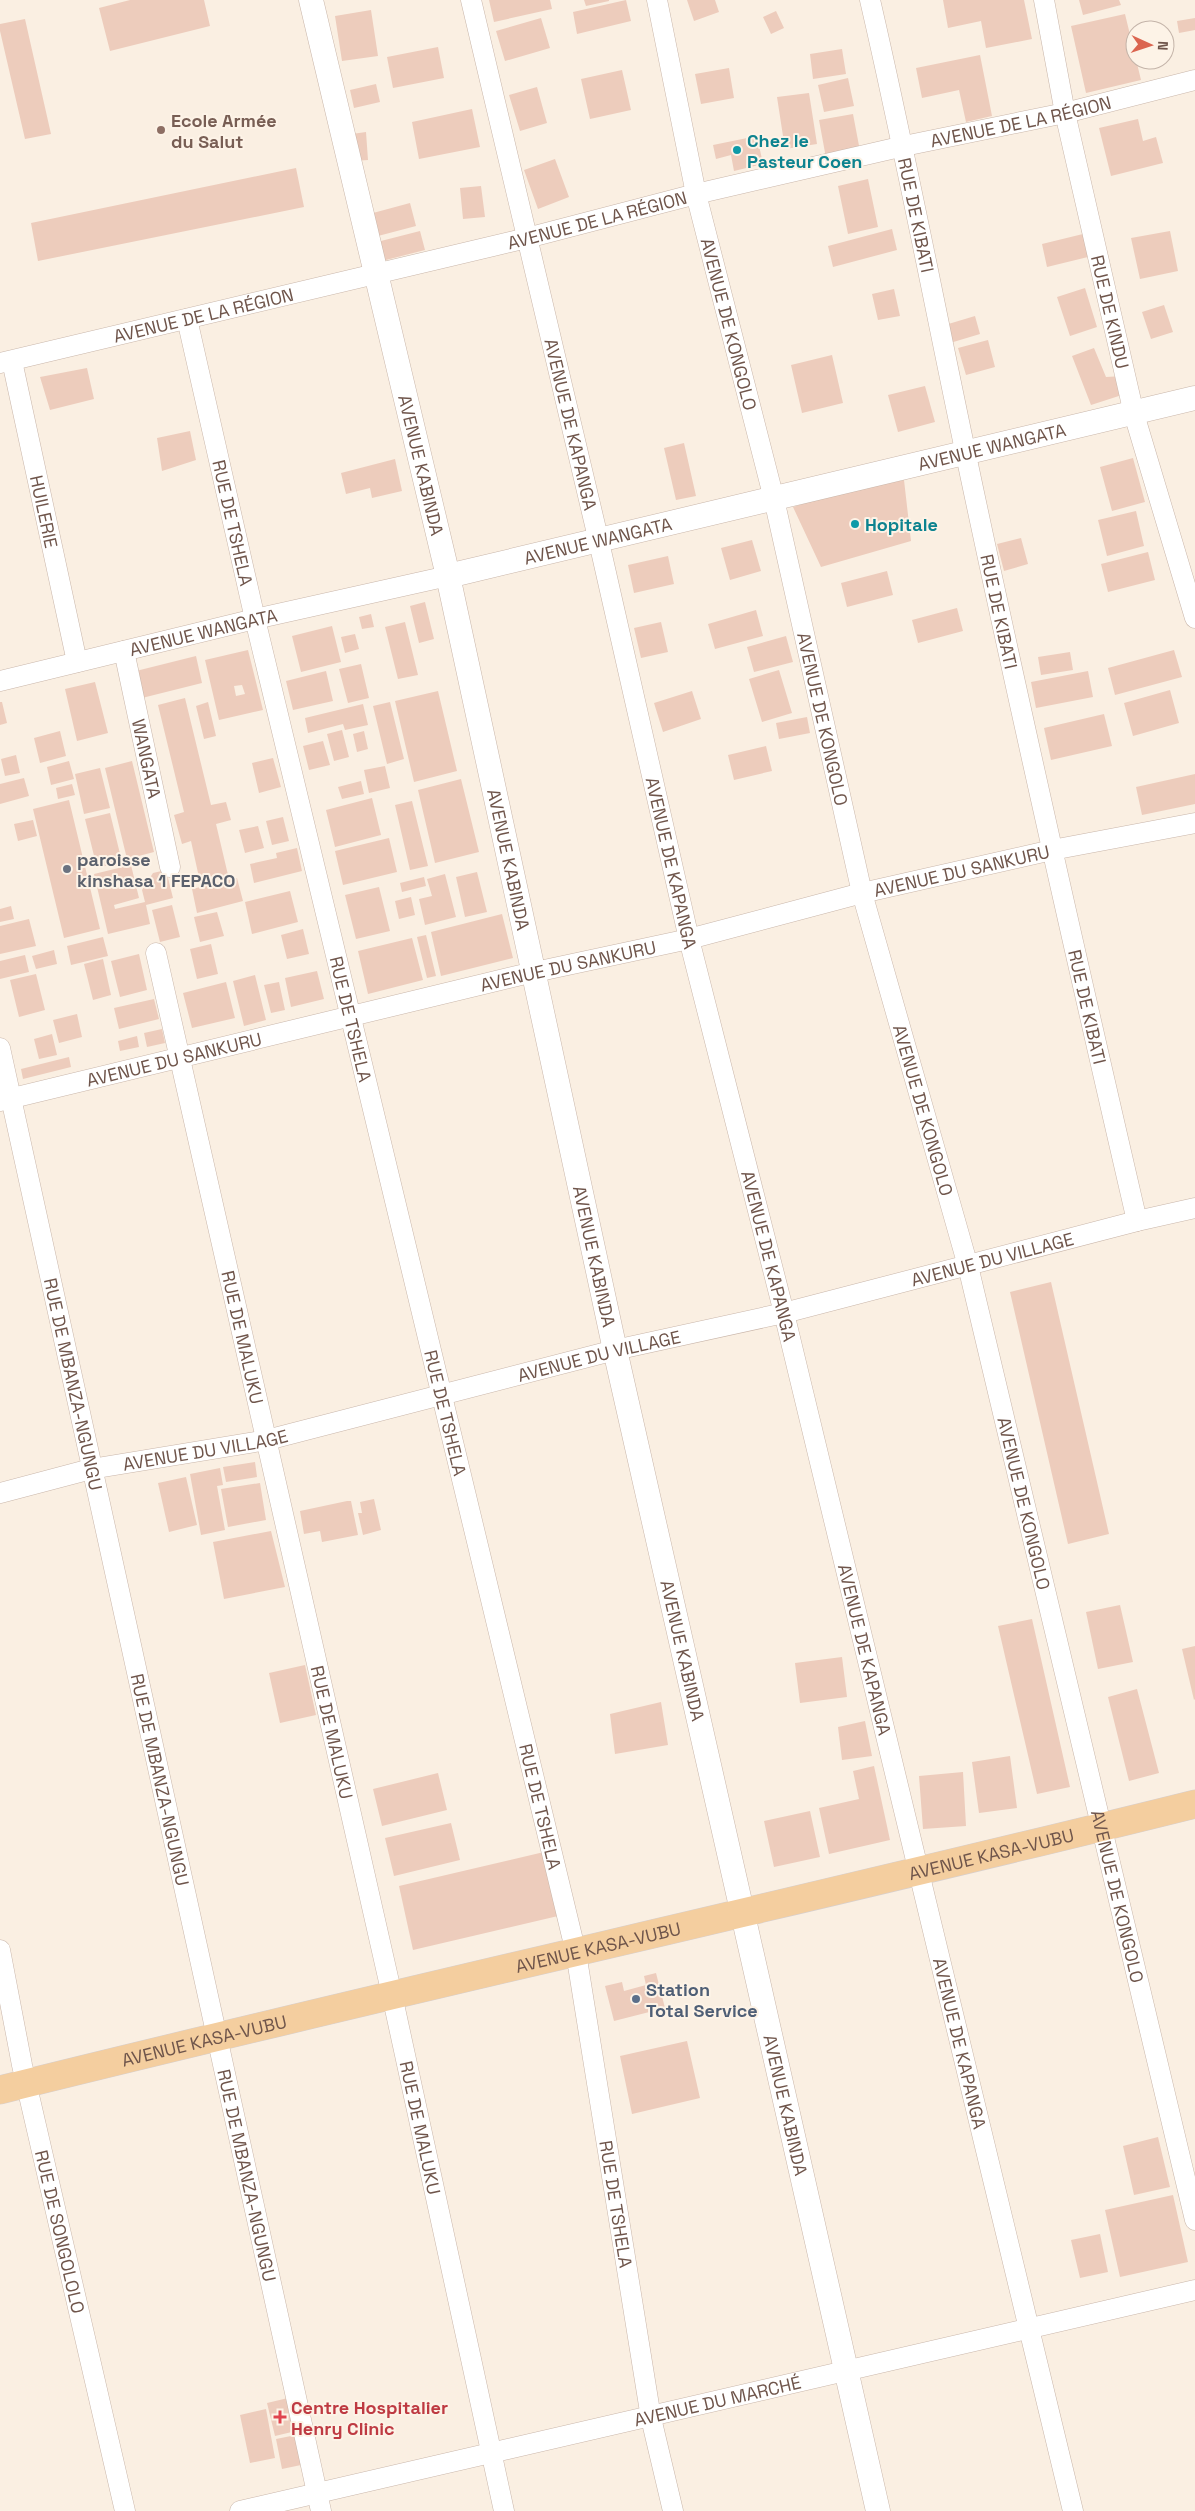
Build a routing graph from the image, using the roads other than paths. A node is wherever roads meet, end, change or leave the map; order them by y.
1 (311, 0) edge
2 (471, 0) edge
3 (657, 0) edge
4 (870, 0) edge
5 (1044, 0) edge
6 (1195, 80) edge
7 (1065, 114) junction
8 (904, 146) junction
9 (696, 194) junction
10 (527, 238) junction
11 (376, 275) junction
12 (188, 319) junction
13 (6, 362) edge
14 (1195, 398) edge
15 (1134, 414) junction
16 (966, 453) junction
17 (774, 499) junction
18 (599, 542) junction
19 (448, 576) junction
20 (1195, 618) edge
21 (255, 619) junction
22 (124, 651) junction
23 (77, 662) junction
24 (0, 681) edge
25 (1195, 823) edge
26 (1052, 850) junction
27 (170, 867) dead end
28 (862, 893) junction
29 (690, 939) junction
30 (156, 953) dead end
31 (535, 972) junction
32 (351, 1018) junction
33 (0, 1048) edge
34 (180, 1057) junction
35 (6, 1099) edge
36 (1195, 1208) edge
37 (1137, 1221) junction
38 (968, 1266) junction
39 (784, 1313) junction
40 (615, 1350) junction
41 (440, 1394) junction
42 (267, 1440) junction
43 (91, 1469) junction
44 (0, 1493) edge
45 (1195, 1804) edge
46 (1102, 1827) junction
47 (920, 1873) junction
48 (744, 1914) junction
49 (0, 1950) edge
50 (576, 1953) junction
51 (392, 1995) junction
52 (215, 2036) junction
53 (27, 2083) junction
54 (0, 2090) edge
55 (1195, 2220) edge
56 (1195, 2290) edge
57 (1029, 2327) junction
58 (846, 2372) junction
59 (651, 2418) junction
60 (490, 2452) junction
61 (319, 2502) edge
62 (125, 2511) edge
63 (240, 2511) edge
64 (504, 2511) edge
65 (673, 2511) edge
66 (878, 2511) edge
67 (1073, 2511) edge

1 - 11 street, AVENUE KABINDA
2 - 10 street, AVENUE DE KAPANGA
3 - 9 street, AVENUE DE KONGOLO
4 - 8 street, RUE DE KIBATI
5 - 7 street, RUE DE KINDU
6 - 7 street, AVENUE DE LA RÉGION
7 - 8 street, AVENUE DE LA RÉGION
7 - 15 street, RUE DE KINDU
8 - 9 street, AVENUE DE LA RÉGION
8 - 16 street, RUE DE KIBATI
9 - 10 street, AVENUE DE LA RÉGION
9 - 17 street, AVENUE DE KONGOLO
10 - 11 street, AVENUE DE LA RÉGION
10 - 18 street, AVENUE DE KAPANGA
11 - 12 street, AVENUE DE LA RÉGION
11 - 19 street, AVENUE KABINDA
12 - 13 street, AVENUE DE LA RÉGION
12 - 21 street, RUE DE TSHELA
13 - 23 street, HUILERIE
14 - 15 street, AVENUE WANGATA
15 - 16 street, AVENUE WANGATA
15 - 20 street, RUE DE KINDU
16 - 17 street, AVENUE WANGATA
16 - 26 street, RUE DE KIBATI
17 - 18 street, AVENUE WANGATA
17 - 28 street, AVENUE DE KONGOLO
18 - 19 street, AVENUE WANGATA
18 - 29 street, AVENUE DE KAPANGA
19 - 21 street, AVENUE WANGATA
19 - 31 street, AVENUE KABINDA
21 - 22 street, AVENUE WANGATA
21 - 32 street, RUE DE TSHELA
22 - 23 street, AVENUE WANGATA
22 - 27 street, WANGATA
23 - 24 street, AVENUE WANGATA
25 - 26 street, AVENUE DU SANKURU
26 - 28 street, AVENUE DU SANKURU
26 - 37 street, RUE DE KIBATI
28 - 29 street, AVENUE DU SANKURU
28 - 38 street, AVENUE DE KONGOLO
29 - 31 street, AVENUE DU SANKURU
29 - 39 street, AVENUE DE KAPANGA
30 - 34 street, RUE DE MALUKU
31 - 32 street, AVENUE DU SANKURU
31 - 40 street, AVENUE KABINDA
32 - 34 street, AVENUE DU SANKURU
32 - 41 street, RUE DE TSHELA
33 - 35 street, RUE DE MBANZA-NGUNGU
34 - 35 street, AVENUE DU SANKURU
34 - 42 street, RUE DE MALUKU
35 - 43 street, RUE DE MBANZA-NGUNGU
36 - 37 street, AVENUE DU VILLAGE
37 - 38 street, AVENUE DU VILLAGE
38 - 39 street, AVENUE DU VILLAGE
38 - 46 street, AVENUE DE KONGOLO
39 - 40 street, AVENUE DU VILLAGE
39 - 47 street, AVENUE DE KAPANGA
40 - 41 street, AVENUE DU VILLAGE
40 - 48 street, AVENUE KABINDA
41 - 42 street, AVENUE DU VILLAGE
41 - 50 street, RUE DE TSHELA
42 - 43 street, AVENUE DU VILLAGE
42 - 51 street, RUE DE MALUKU
43 - 44 street, AVENUE DU VILLAGE
43 - 52 street, RUE DE MBANZA-NGUNGU
45 - 46 main road, AVENUE KASA-VUBU
46 - 47 main road, AVENUE KASA-VUBU
46 - 55 street, AVENUE DE KONGOLO
47 - 48 main road, AVENUE KASA-VUBU
47 - 57 street, AVENUE DE KAPANGA
48 - 50 main road, AVENUE KASA-VUBU
48 - 58 street, AVENUE KABINDA
49 - 53 street, RUE DE SONGOLOLO
50 - 51 main road, AVENUE KASA-VUBU
50 - 59 street, RUE DE TSHELA
51 - 52 main road, AVENUE KASA-VUBU
51 - 60 street, RUE DE MALUKU
52 - 53 main road, AVENUE KASA-VUBU
52 - 61 street, RUE DE MBANZA-NGUNGU
53 - 54 main road, AVENUE KASA-VUBU
53 - 62 street, RUE DE SONGOLOLO
56 - 57 street, AVENUE DU MARCHÉ
57 - 58 street, AVENUE DU MARCHÉ
57 - 67 street, AVENUE DE KAPANGA
58 - 59 street, AVENUE DU MARCHÉ
58 - 66 street, AVENUE KABINDA
59 - 60 street, AVENUE DU MARCHÉ
59 - 65 street, RUE DE TSHELA
60 - 61 street, AVENUE DU MARCHÉ
60 - 64 street, RUE DE MALUKU
61 - 63 street, AVENUE DU MARCHÉ

